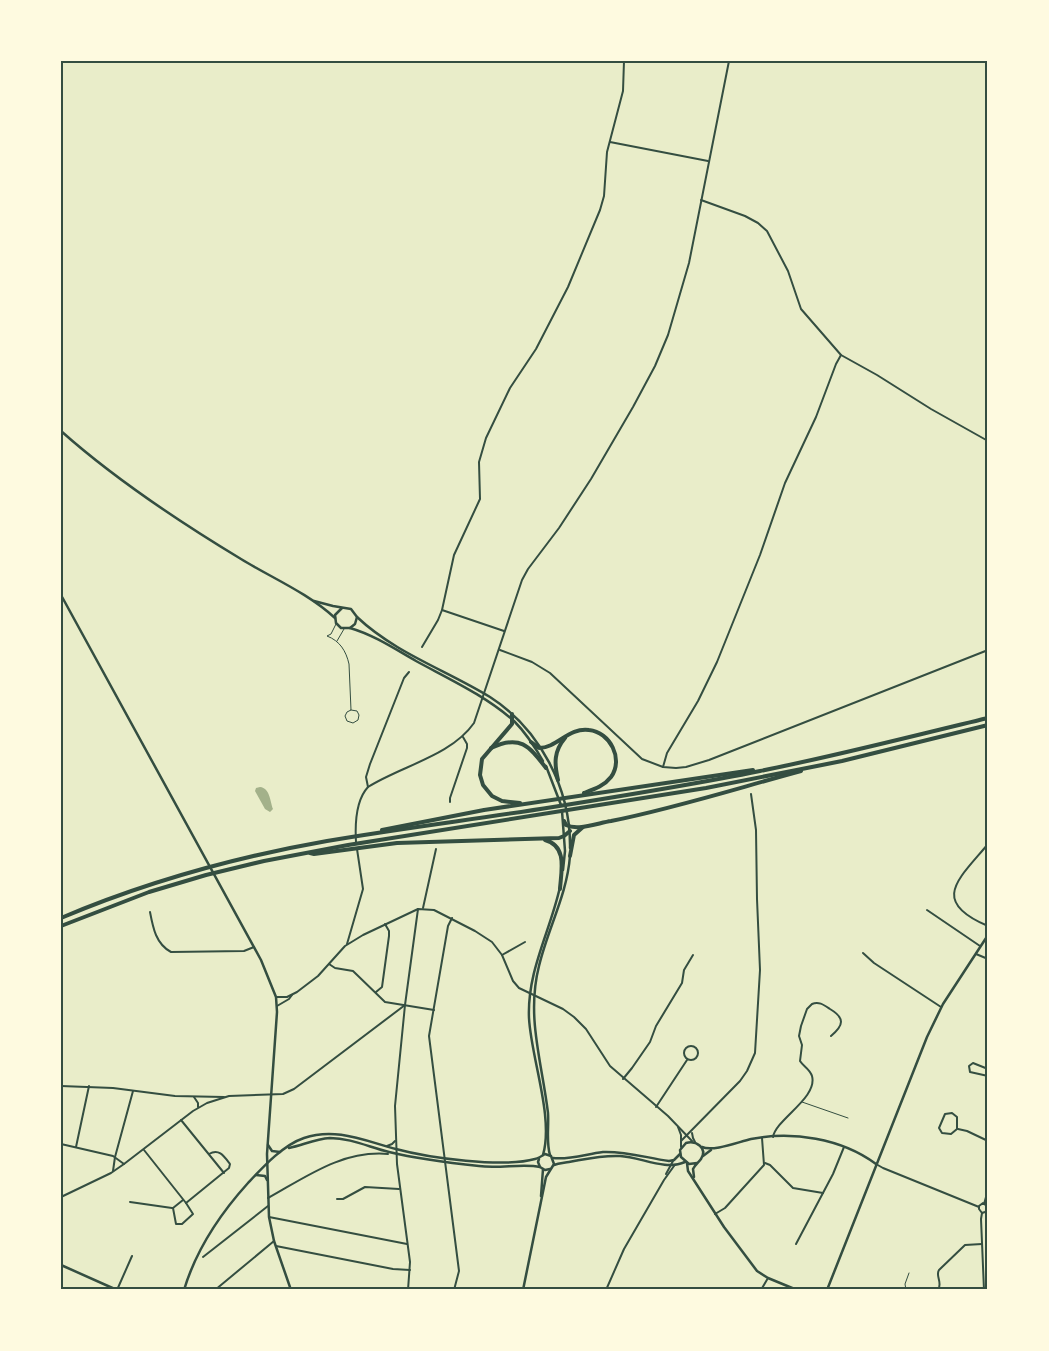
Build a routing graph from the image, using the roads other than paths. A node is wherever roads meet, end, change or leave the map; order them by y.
1 (624, 61) edge
2 (729, 61) edge
3 (610, 142) junction
4 (708, 161) junction
5 (701, 200) junction
6 (841, 355) junction
7 (61, 430) edge
8 (988, 441) edge
9 (61, 595) edge
10 (312, 600) junction
11 (342, 608) junction
12 (442, 610) junction
13 (357, 617) junction
14 (335, 618) junction
15 (336, 623) junction
16 (350, 628) junction
17 (344, 629) junction
18 (505, 631) junction
19 (337, 641) junction
20 (422, 647) dead end
21 (500, 650) junction
22 (988, 650) edge
23 (409, 672) dead end
24 (351, 710) junction
25 (512, 714) junction
26 (988, 718) edge
27 (513, 721) junction
28 (988, 725) edge
29 (568, 734) junction
30 (463, 737) junction
31 (532, 742) junction
32 (541, 748) junction
33 (489, 749) junction
34 (842, 761) junction
35 (663, 767) junction
36 (546, 768) junction
37 (761, 771) junction
38 (558, 780) junction
39 (368, 786) junction
40 (750, 794) dead end
41 (574, 796) junction
42 (450, 802) dead end
43 (527, 803) junction
44 (566, 821) junction
45 (585, 826) junction
46 (569, 829) junction
47 (363, 835) junction
48 (564, 836) junction
49 (541, 839) junction
50 (988, 844) edge
51 (348, 847) junction
52 (436, 849) dead end
53 (570, 856) junction
54 (560, 889) junction
55 (423, 908) junction
56 (418, 909) junction
57 (927, 910) dead end
58 (150, 912) dead end
59 (61, 918) edge
60 (452, 918) junction
61 (385, 924) junction
62 (61, 926) edge
63 (988, 926) edge
64 (988, 935) edge
65 (526, 942) dead end
66 (347, 944) junction
67 (980, 946) junction
68 (254, 947) junction
69 (863, 953) dead end
70 (976, 953) junction
71 (693, 954) dead end
72 (502, 955) junction
73 (988, 959) edge
74 (329, 964) junction
75 (532, 989) junction
76 (375, 993) junction
77 (292, 995) junction
78 (276, 997) junction
79 (531, 999) junction
80 (405, 1004) junction
81 (277, 1006) junction
82 (942, 1007) junction
83 (434, 1010) junction
84 (831, 1036) dead end
85 (687, 1060) junction
86 (988, 1069) edge
87 (988, 1076) edge
88 (623, 1079) junction
89 (61, 1086) edge
90 (89, 1086) junction
91 (133, 1091) junction
92 (271, 1094) junction
93 (194, 1097) junction
94 (200, 1097) junction
95 (224, 1097) junction
96 (802, 1102) junction
97 (207, 1103) junction
98 (198, 1107) junction
99 (656, 1107) junction
100 (848, 1118) dead end
101 (181, 1120) junction
102 (677, 1125) junction
103 (957, 1129) junction
104 (692, 1132) junction
105 (686, 1137) junction
106 (773, 1137) junction
107 (762, 1138) junction
108 (395, 1141) junction
109 (682, 1141) junction
110 (694, 1141) junction
111 (988, 1141) edge
112 (61, 1144) edge
113 (268, 1145) junction
114 (385, 1146) junction
115 (76, 1147) junction
116 (682, 1147) junction
117 (844, 1147) junction
118 (288, 1148) junction
119 (702, 1148) junction
120 (712, 1149) junction
121 (144, 1150) junction
122 (397, 1151) junction
123 (281, 1152) junction
124 (209, 1154) junction
125 (388, 1154) dead end
126 (680, 1154) junction
127 (543, 1155) junction
128 (550, 1155) junction
129 (703, 1156) junction
130 (115, 1157) junction
131 (445, 1157) junction
132 (540, 1157) junction
133 (553, 1158) junction
134 (673, 1160) junction
135 (446, 1162) junction
136 (267, 1163) junction
137 (456, 1163) junction
138 (658, 1163) junction
139 (686, 1163) junction
140 (697, 1163) junction
141 (765, 1163) junction
142 (124, 1164) junction
143 (876, 1164) junction
144 (670, 1165) junction
145 (677, 1165) junction
146 (552, 1167) junction
147 (542, 1168) junction
148 (114, 1171) junction
149 (447, 1171) junction
150 (666, 1172) junction
151 (224, 1173) junction
152 (255, 1176) junction
153 (666, 1176) junction
154 (694, 1178) junction
155 (268, 1180) junction
156 (399, 1189) junction
157 (988, 1190) edge
158 (823, 1193) junction
159 (61, 1197) edge
160 (268, 1198) junction
161 (541, 1198) junction
162 (183, 1199) junction
163 (337, 1199) dead end
164 (130, 1202) dead end
165 (186, 1203) junction
166 (984, 1204) junction
167 (268, 1206) junction
168 (979, 1207) junction
169 (173, 1208) junction
170 (988, 1208) edge
171 (982, 1213) junction
172 (716, 1214) junction
173 (269, 1217) junction
174 (274, 1241) junction
175 (407, 1244) junction
176 (796, 1244) dead end
177 (982, 1244) junction
178 (276, 1246) junction
179 (132, 1256) dead end
180 (203, 1257) dead end
181 (62, 1266) edge
182 (410, 1270) junction
183 (910, 1273) dead end
184 (768, 1278) junction
185 (117, 1290) edge
186 (184, 1290) edge
187 (215, 1290) edge
188 (291, 1290) edge
189 (408, 1290) edge
190 (454, 1290) edge
191 (523, 1290) edge
192 (606, 1290) edge
193 (761, 1290) edge
194 (798, 1290) edge
195 (827, 1290) edge
196 (906, 1290) edge
197 (938, 1290) edge
198 (984, 1290) edge

1 - 3 street
2 - 4 street
3 - 4 street
3 - 12 street
4 - 5 street
5 - 6 street
5 - 18 street
6 - 8 street
6 - 35 street
7 - 10 main road
9 - 68 main road
10 - 11 main road
10 - 14 main road
11 - 13 main road
11 - 14 main road
12 - 18 street
12 - 20 street
13 - 16 main road
13 - 25 main road
14 - 15 main road
15 - 17 main road
15 - 19 street
16 - 17 main road
16 - 27 main road
17 - 19 street
18 - 21 street
19 - 24 street
21 - 30 street
21 - 35 street
22 - 35 street
23 - 39 street
24 - 24 street
25 - 27 highway
25 - 32 main road
26 - 37 highway
27 - 31 main road
27 - 33 highway
28 - 34 highway
29 - 32 highway
29 - 38 highway
29 - 41 highway
30 - 39 street
30 - 42 street
31 - 32 highway
31 - 36 main road
32 - 38 main road
33 - 36 highway
33 - 43 highway
34 - 45 highway
34 - 51 highway
36 - 44 main road
37 - 41 highway
37 - 47 highway
38 - 44 main road
39 - 66 street
40 - 104 street
41 - 43 highway
43 - 47 highway
44 - 46 highway
44 - 48 main road
45 - 46 highway
45 - 53 highway
46 - 48 highway
46 - 53 main road
47 - 59 highway
48 - 49 highway
48 - 54 main road
49 - 51 highway
49 - 54 highway
50 - 63 street
51 - 62 highway
52 - 55 street
53 - 75 main road
54 - 75 main road
55 - 56 street
55 - 60 street
56 - 61 street
56 - 80 street
57 - 67 street
58 - 68 street
60 - 72 street
60 - 83 street
61 - 66 street
61 - 76 street
64 - 67 main road
65 - 72 street
66 - 74 street
67 - 70 main road
68 - 78 main road
69 - 82 street
70 - 73 street
70 - 82 main road
71 - 88 street
72 - 88 street
74 - 76 street
74 - 77 street
75 - 79 main road
76 - 80 street
77 - 78 street
77 - 81 street
78 - 81 main road
79 - 127 main road
79 - 128 main road
80 - 83 street
80 - 92 street
80 - 108 street
81 - 92 main road
82 - 143 main road
83 - 131 street
84 - 96 street
85 - 85 street
85 - 99 street
86 - 87 street
88 - 99 street
89 - 90 street
90 - 91 street
90 - 115 street
91 - 93 street
91 - 130 street
92 - 95 street
92 - 113 main road
93 - 94 street
93 - 98 street
94 - 95 street
94 - 97 street
95 - 97 street
96 - 100 street
96 - 106 street
97 - 98 street
98 - 101 street
99 - 102 street
101 - 121 street
101 - 124 street
102 - 105 street
102 - 109 street
103 - 103 street
103 - 111 street
104 - 105 street
104 - 110 street
105 - 109 street
105 - 110 street
106 - 107 main road
106 - 117 main road
107 - 120 main road
107 - 141 street
108 - 114 street
108 - 122 street
109 - 116 street
110 - 116 main road
110 - 119 main road
112 - 115 street
113 - 123 main road
113 - 136 main road
114 - 118 main road
114 - 122 main road
115 - 130 street
116 - 126 main road
117 - 143 main road
117 - 158 street
118 - 122 main road
118 - 123 main road
119 - 120 main road
119 - 129 main road
120 - 129 main road
121 - 142 street
121 - 162 street
122 - 131 main road
122 - 135 main road
122 - 156 street
123 - 136 main road
124 - 151 street
124 - 151 street
125 - 160 street
126 - 134 main road
126 - 139 main road
127 - 128 main road
127 - 132 main road
128 - 133 main road
129 - 140 main road
130 - 142 street
130 - 148 street
131 - 132 main road
131 - 135 street
132 - 147 main road
133 - 134 main road
133 - 146 main road
134 - 144 street
135 - 137 main road
135 - 149 street
136 - 152 main road
136 - 155 main road
137 - 147 main road
137 - 149 street
138 - 144 main road
138 - 146 main road
138 - 150 street
139 - 140 main road
139 - 145 main road
139 - 154 main road
140 - 154 main road
141 - 158 street
141 - 172 street
142 - 148 street
143 - 168 street
143 - 195 main road
144 - 145 main road
144 - 150 street
145 - 153 street
146 - 147 main road
146 - 161 main road
147 - 161 main road
148 - 159 street
149 - 190 street
150 - 153 street
151 - 165 street
152 - 155 main road
152 - 186 main road
153 - 192 street
154 - 172 main road
155 - 160 main road
156 - 163 street
156 - 175 street
157 - 166 street
158 - 176 street
160 - 167 main road
161 - 191 main road
162 - 165 street
162 - 169 street
164 - 169 street
165 - 169 street
166 - 168 street
166 - 170 street
167 - 173 main road
167 - 180 street
168 - 171 street
170 - 171 street
171 - 177 street
172 - 184 main road
173 - 174 main road
173 - 175 street
174 - 178 main road
174 - 187 street
175 - 182 street
177 - 197 street
177 - 198 street
178 - 182 street
178 - 188 main road
179 - 185 street
181 - 185 main road
182 - 189 street
183 - 196 street
184 - 193 street
184 - 194 main road

